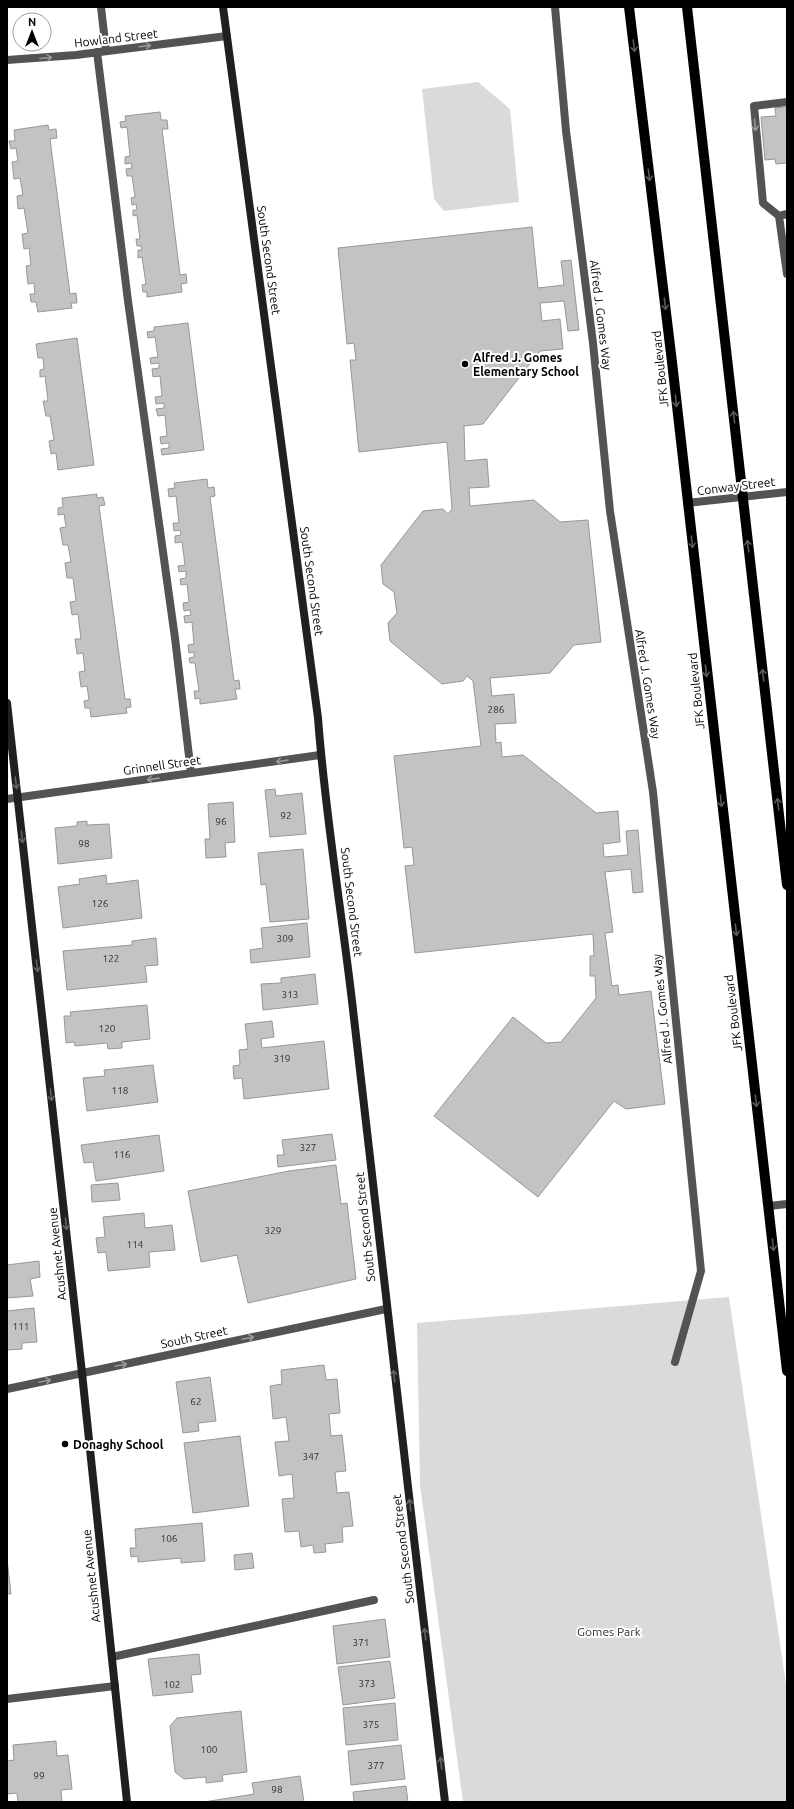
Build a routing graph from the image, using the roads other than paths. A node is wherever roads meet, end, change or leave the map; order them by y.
1 (101, 7) edge
2 (223, 7) edge
3 (555, 7) edge
4 (629, 7) edge
5 (687, 7) edge
6 (227, 36) junction
7 (106, 51) junction
8 (97, 52) junction
9 (7, 60) edge
10 (787, 102) edge
11 (783, 215) edge
12 (787, 274) edge
13 (787, 492) edge
14 (743, 497) junction
15 (687, 504) junction
16 (7, 703) edge
17 (320, 755) junction
18 (191, 774) junction
19 (18, 798) junction
20 (7, 799) edge
21 (787, 885) edge
22 (787, 1204) edge
23 (769, 1206) junction
24 (386, 1309) junction
25 (675, 1362) dead end
26 (787, 1372) edge
27 (82, 1373) junction
28 (7, 1389) edge
29 (374, 1600) dead end
30 (112, 1657) junction
31 (115, 1686) junction
32 (7, 1699) edge
33 (127, 1802) edge
34 (445, 1802) edge

1 - 7 street
2 - 6 street, South Second Street
3 - 25 street, Alfred J. Gomes Way
4 -> 15 main road, JFK Boulevard
14 -> 5 main road
7 -> 6 street, Howland Street
6 - 17 street, South Second Street
7 - 8 street, Howland Street
9 -> 8 street, Howland Street
8 - 18 street
10 -> 11 street
11 - 12 street
13 - 14 street, Conway Street
14 - 15 street, Conway Street
21 -> 14 main road
15 -> 23 main road, JFK Boulevard
16 -> 19 street, Acushnet Avenue
17 -> 18 street, Grinnell Street
17 - 24 street, South Second Street
18 -> 19 street, Grinnell Street
19 - 20 street, Grinnell Street
19 -> 27 street, Acushnet Avenue
22 - 23 street
23 -> 26 main road, JFK Boulevard
27 -> 24 street, South Street
34 -> 24 street, South Second Street
28 -> 27 street, South Street
27 - 30 street, Acushnet Avenue
29 - 30 street
30 - 31 street, Acushnet Avenue
31 - 32 street
31 - 33 street, Acushnet Avenue

